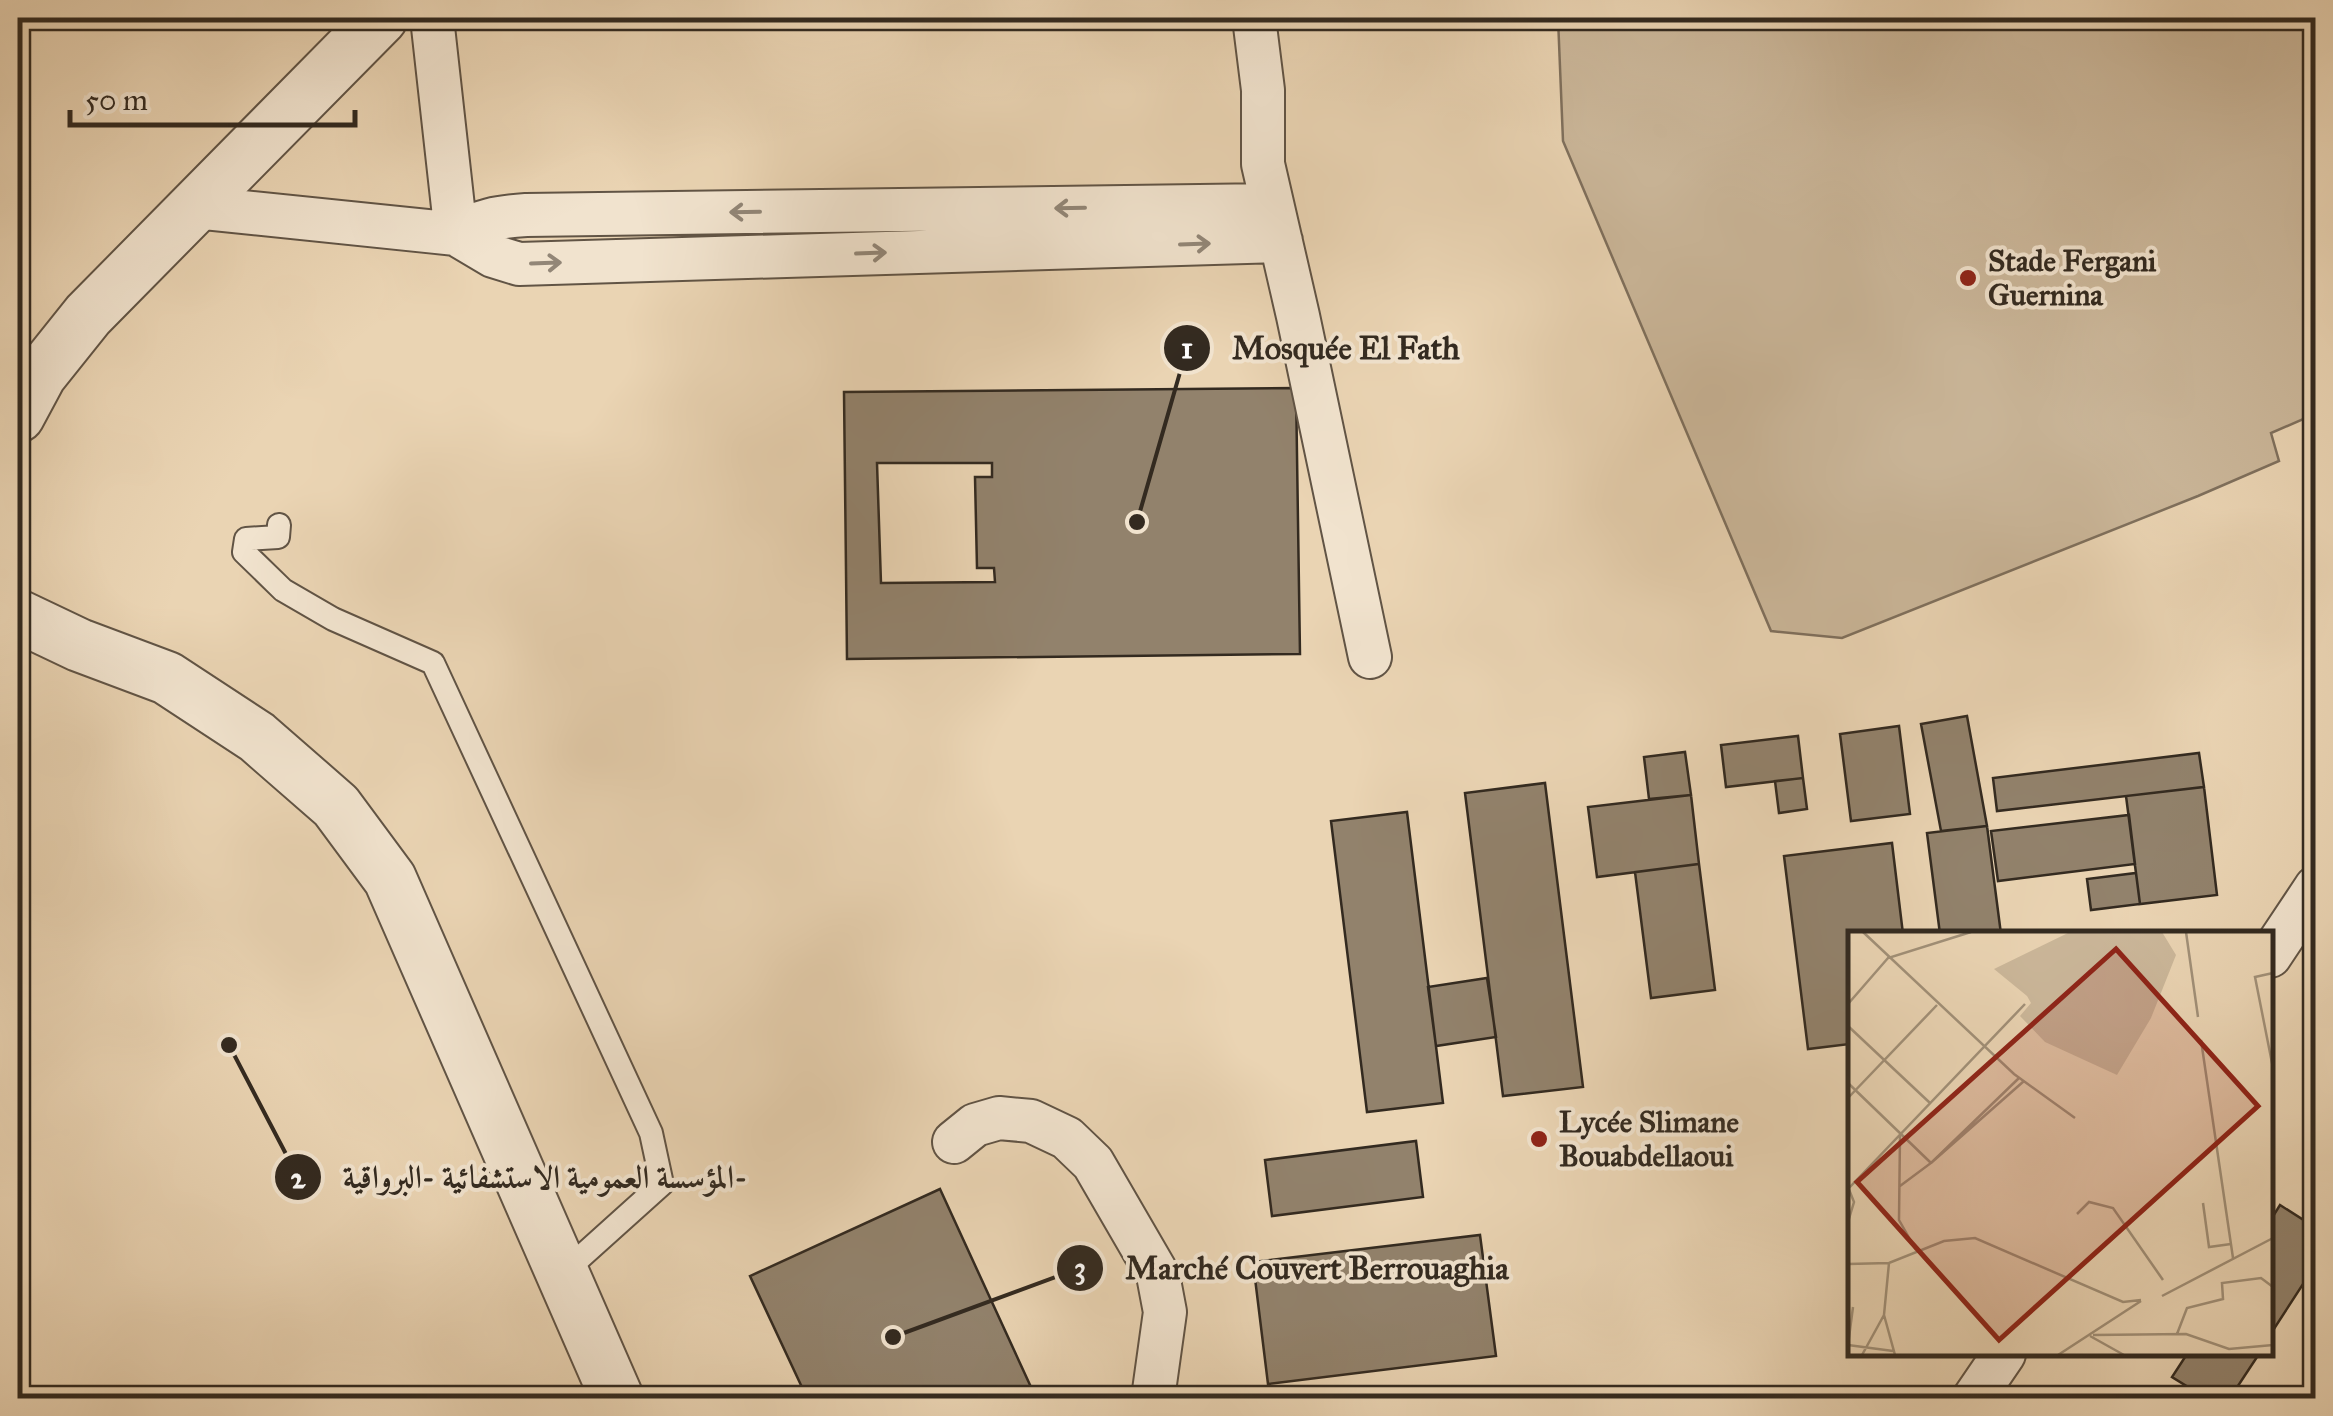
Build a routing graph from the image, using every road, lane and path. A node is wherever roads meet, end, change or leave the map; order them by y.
1 (382, 18) edge
2 (432, 18) edge
3 (1254, 18) edge
4 (195, 207) junction
5 (1277, 223) junction
6 (456, 234) junction
7 (18, 416) edge
8 (279, 525) dead end
9 (18, 616) edge
10 (1370, 658) dead end
11 (2316, 886) edge
12 (2273, 951) edge
13 (954, 1142) dead end
14 (562, 1274) junction
15 (2003, 1356) edge
16 (617, 1398) edge
17 (1153, 1398) edge
18 (1974, 1398) edge

1 - 4 street
2 - 6 street
3 - 5 street
4 - 6 street
4 - 7 street
5 - 6 street
5 - 10 street
8 - 14 lane
9 - 14 street
11 - 12 street
13 - 17 street
14 - 16 street
15 - 18 street

